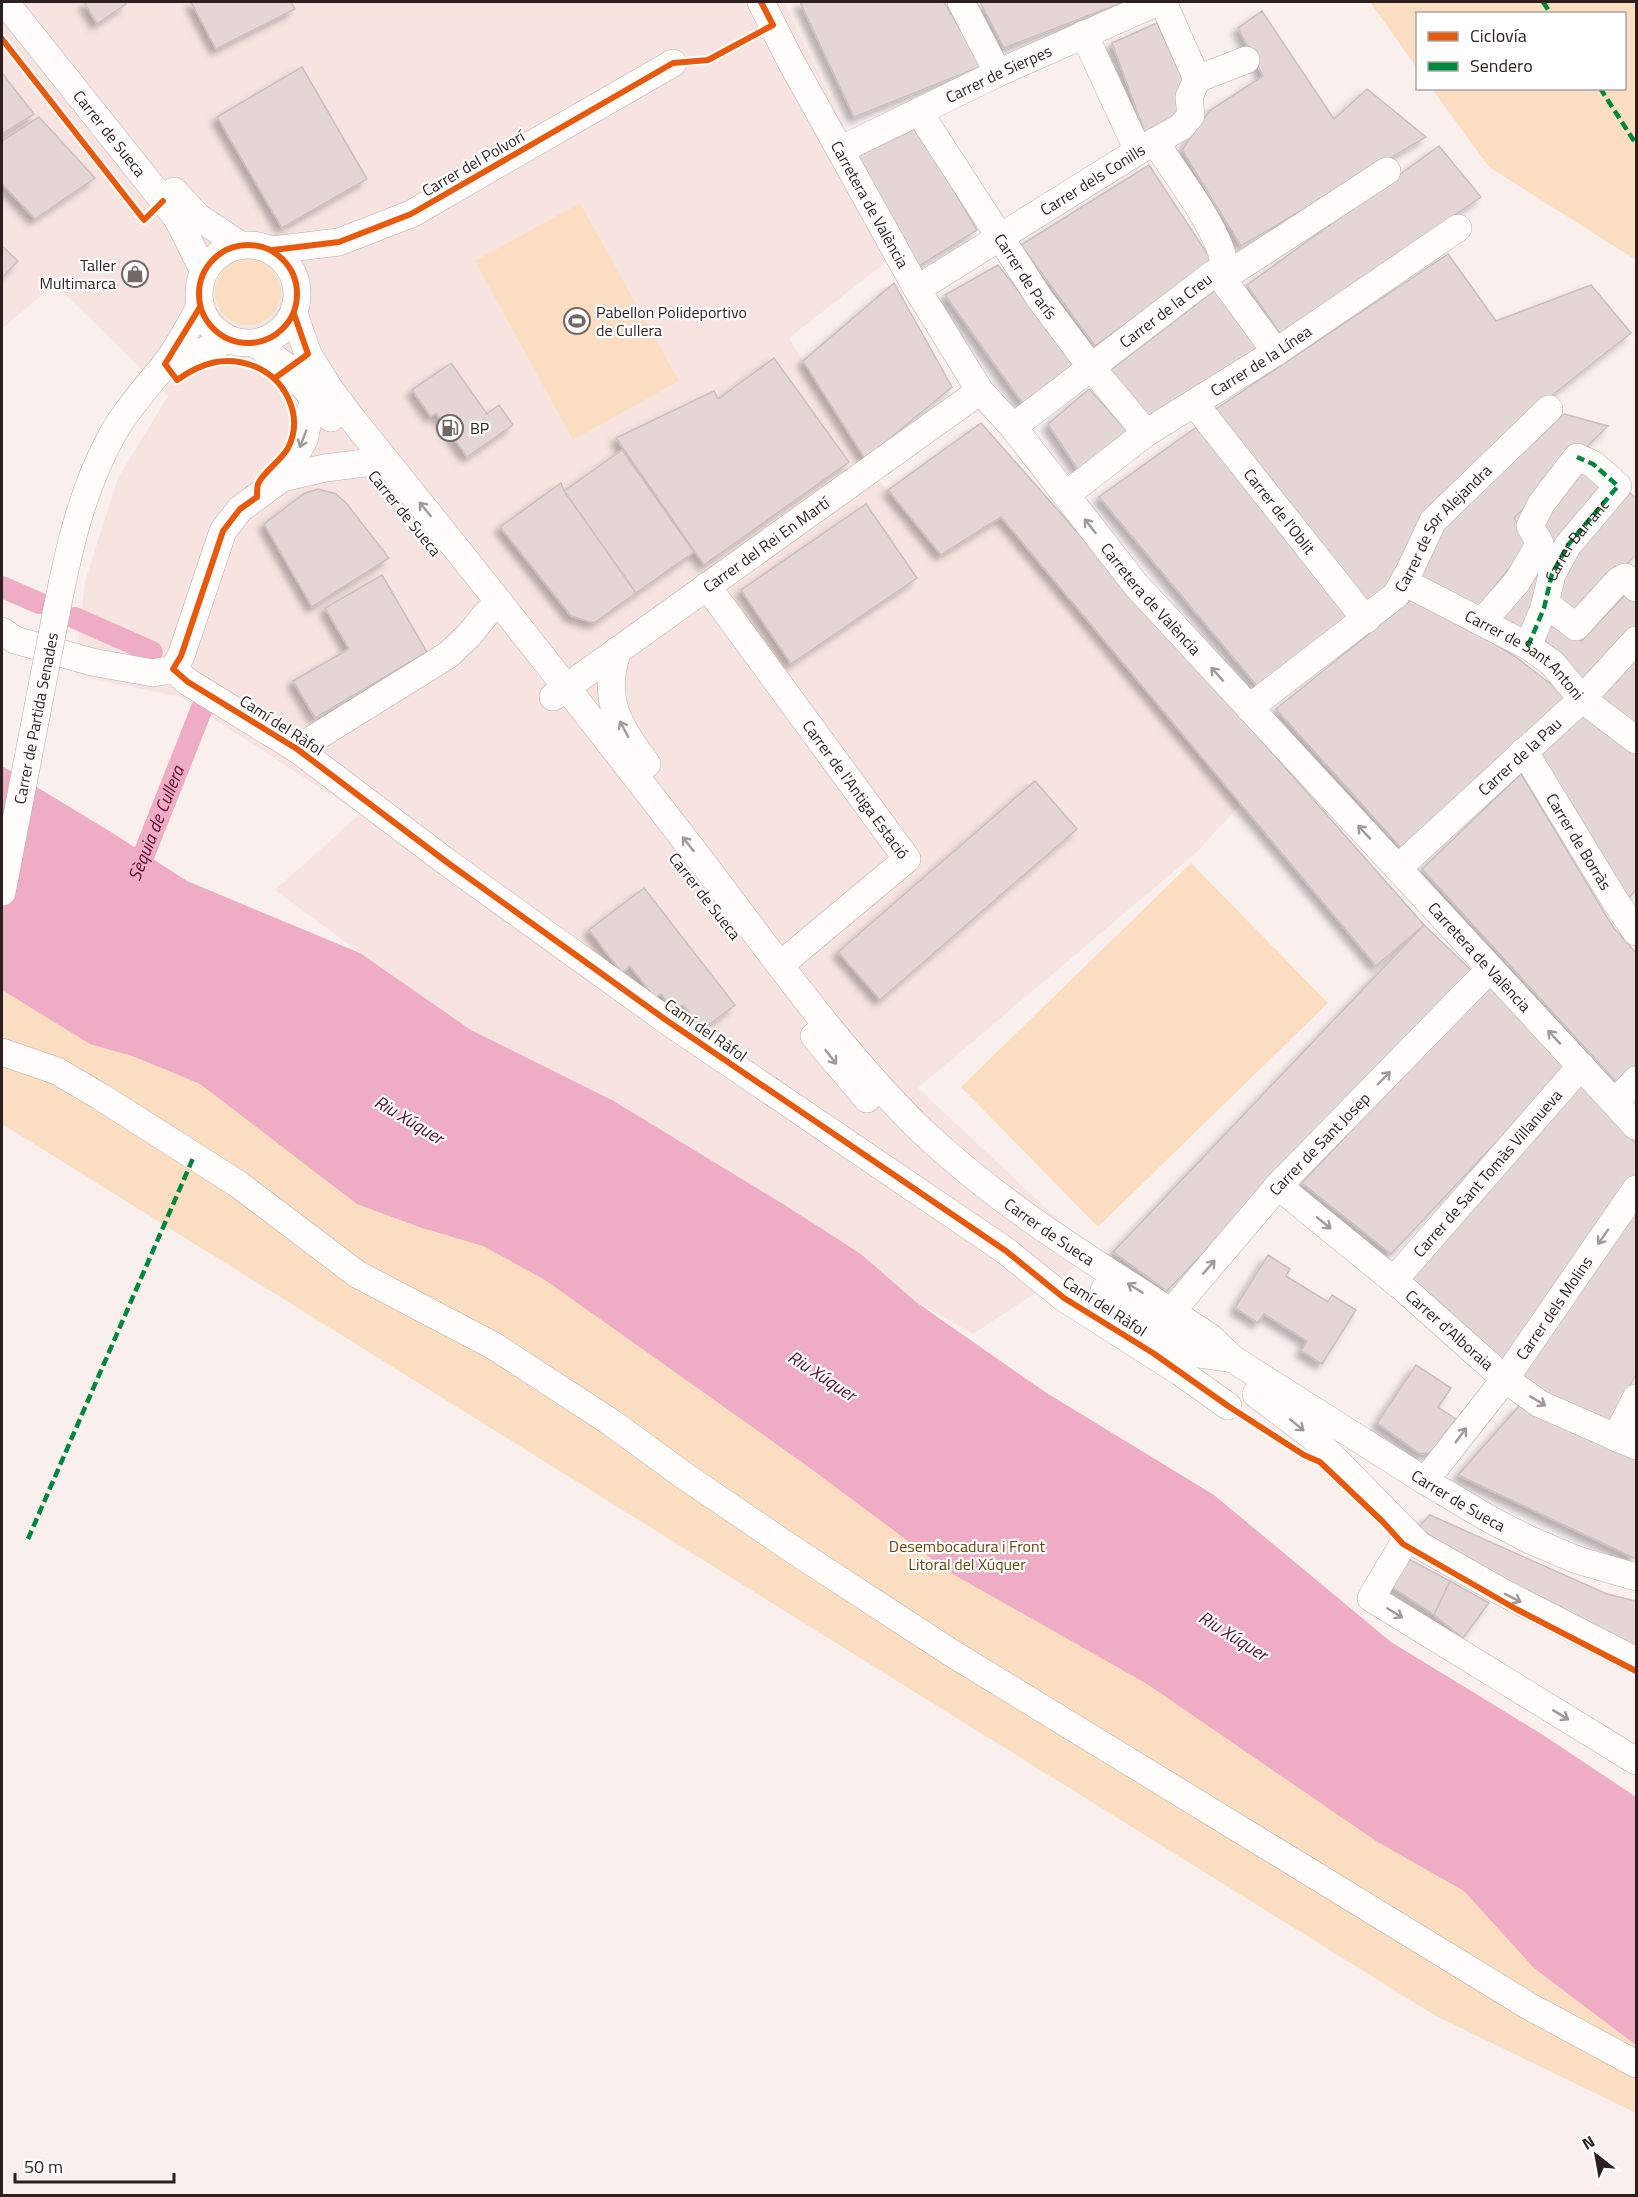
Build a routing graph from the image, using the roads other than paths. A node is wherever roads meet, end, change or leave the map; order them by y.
1 (5, 2) edge
2 (25, 2) edge
3 (962, 2) edge
4 (1158, 2) edge
5 (1163, 2) edge
6 (765, 3) edge
7 (1084, 34) junction
8 (1246, 60) dead end
9 (673, 63) dead end
10 (998, 73) junction
11 (1197, 79) junction
12 (919, 112) junction
13 (1147, 146) junction
14 (840, 150) junction
15 (1387, 171) dead end
16 (1458, 228) dead end
17 (998, 237) junction
18 (339, 243) junction
19 (240, 245) junction
20 (273, 250) junction
21 (204, 271) junction
22 (1222, 273) junction
23 (917, 289) junction
24 (296, 302) junction
25 (200, 307) junction
26 (227, 339) junction
27 (255, 343) junction
28 (1276, 352) junction
29 (165, 364) junction
30 (1092, 367) junction
31 (980, 391) junction
32 (314, 396) junction
33 (1194, 404) junction
34 (1549, 409) dead end
35 (1013, 428) junction
36 (1146, 433) junction
37 (366, 463) junction
38 (282, 477) junction
39 (1066, 495) junction
40 (1404, 582) junction
41 (707, 586) junction
42 (1636, 588) edge
43 (1545, 603) junction
44 (486, 614) junction
45 (1366, 620) junction
46 (1482, 622) junction
47 (2, 631) edge
48 (1636, 640) edge
49 (1528, 646) junction
50 (618, 650) junction
51 (173, 669) junction
52 (559, 692) junction
53 (1582, 699) junction
54 (1249, 708) junction
55 (1636, 740) edge
56 (297, 749) junction
57 (1524, 751) junction
58 (667, 817) junction
59 (1398, 868) junction
60 (2, 892) edge
61 (1633, 919) edge
62 (780, 965) junction
63 (1490, 969) junction
64 (2, 1052) edge
65 (1581, 1066) junction
66 (1636, 1080) edge
67 (1615, 1102) junction
68 (1636, 1126) edge
69 (1278, 1186) junction
70 (1636, 1189) edge
71 (1394, 1280) junction
72 (1164, 1319) junction
73 (1198, 1354) junction
74 (1233, 1359) junction
75 (1505, 1379) junction
76 (1636, 1398) edge
77 (1228, 1406) dead end
78 (1626, 1442) edge
79 (1425, 1481) junction
80 (1408, 1536) junction
81 (1636, 1577) edge
82 (1636, 1661) edge
83 (1636, 1761) edge
84 (1636, 2064) edge

1 - 21 street, Carrer de Sueca
2 - 19 street, Carrer de Sueca
3 - 10 street
4 - 7 street, Carrer de Sierpes
5 - 11 street
6 - 14 street, Carretera de València
7 - 10 street, Carrer de Sierpes
7 - 13 street
8 - 11 street
9 - 18 street, Carrer del Polvorí
10 - 12 street, Carrer de Sierpes
11 - 13 street, Carrer dels Conills
12 - 14 street, Carrer de Sierpes
12 - 17 street, Carrer de París
13 - 17 street, Carrer dels Conills
13 - 22 street
14 - 23 street, Carretera de València
15 - 22 street, Carrer de la Creu
16 - 28 street, Carrer de la Línea
17 - 23 street, Carrer dels Conills
17 - 30 street, Carrer de París
18 - 20 street, Carrer del Polvorí
18 - 24 street, Carrer del Polvorí
19 - 20 street
19 - 21 street
20 - 24 street
21 - 25 street
22 - 28 street
22 - 30 street, Carrer de la Creu
23 - 31 street, Carretera de València
24 - 27 street
52 -> 24 street, Carrer de Sueca
25 - 26 street
25 - 29 street, Carrer de Partida Senades
26 - 27 street
26 - 29 street
27 - 32 street, Carrer de Sueca
28 - 33 street, Carrer de la Línea
29 - 60 street, Carrer de Partida Senades, bridge
30 - 35 street, Carrer de la Creu
30 - 36 street, Carrer de París
31 - 35 street, Carretera de València
31 - 41 street, Carrer del Rei En Martí
32 - 37 street, Carrer de Sueca
32 -> 38 street
33 - 36 street, Carrer de la Línea
33 - 45 street, Carrer de l'Oblit
34 - 40 street, Carrer de Sor Alejandra
35 - 39 street, Carretera de València
36 - 39 street, Carrer de la Línea
37 - 38 street
37 - 44 street, Carrer de Sueca
38 - 51 street
54 -> 39 street, Carretera de València
40 - 45 street, Carrer de Sor Alejandra
40 - 46 street, Carrer de Sant Antoni
41 - 50 street, Carrer del Rei En Martí
41 - 62 street, Carrer de l'Antiga Estació
42 - 43 street
43 - 46 street, Carrer Barranc
43 - 49 street, Carrer Barranc
44 - 52 street, Carrer de Sueca
44 - 56 street
45 - 54 street, Carrer de Sor Alejandra
46 - 49 street, Carrer de Sant Antoni
47 - 51 street
48 - 53 street, Carrer de la Pau
49 - 53 street, Carrer de Sant Antoni
50 - 52 street, Carrer del Rei En Martí
58 -> 50 street
51 - 56 street, Camí del Ràfol
52 - 58 street, Carrer de Sueca
52 -> 72 street, Carrer de Sueca
53 - 55 street, Carrer de Sant Antoni
53 - 57 street, Carrer de la Pau
59 -> 54 street, Carretera de València
56 - 77 street, Camí del Ràfol
57 - 59 street, Carrer de la Pau
57 - 61 street, Carrer de Borràs
62 -> 58 street, Carrer de Sueca
59 - 63 street, Carretera de València
72 -> 62 street, Carrer de Sueca
65 -> 63 street, Carretera de València
69 -> 63 street, Carrer de Sant Josep
64 - 84 street
65 - 67 street, Carretera de València
65 - 71 street, Carrer de Sant Tomàs Villanueva
66 - 67 street
67 - 68 street, Carretera de València
69 -> 71 street, Carrer d'Alboraia
72 -> 69 street, Carrer de Sant Josep
70 -> 75 street, Carrer dels Molins
71 - 75 street, Carrer d'Alboraia
72 - 73 street, Carrer de Sueca
72 - 74 street, Carrer de Sueca
73 - 74 street, Carrer de Sueca
73 -> 80 street
74 - 79 street, Carrer de Sueca
75 -> 78 street, Carrer d'Alboraia
79 -> 75 street, Carrer dels Molins
76 - 78 street
79 - 81 street, Carrer de Sueca
80 -> 82 street
80 -> 83 street

